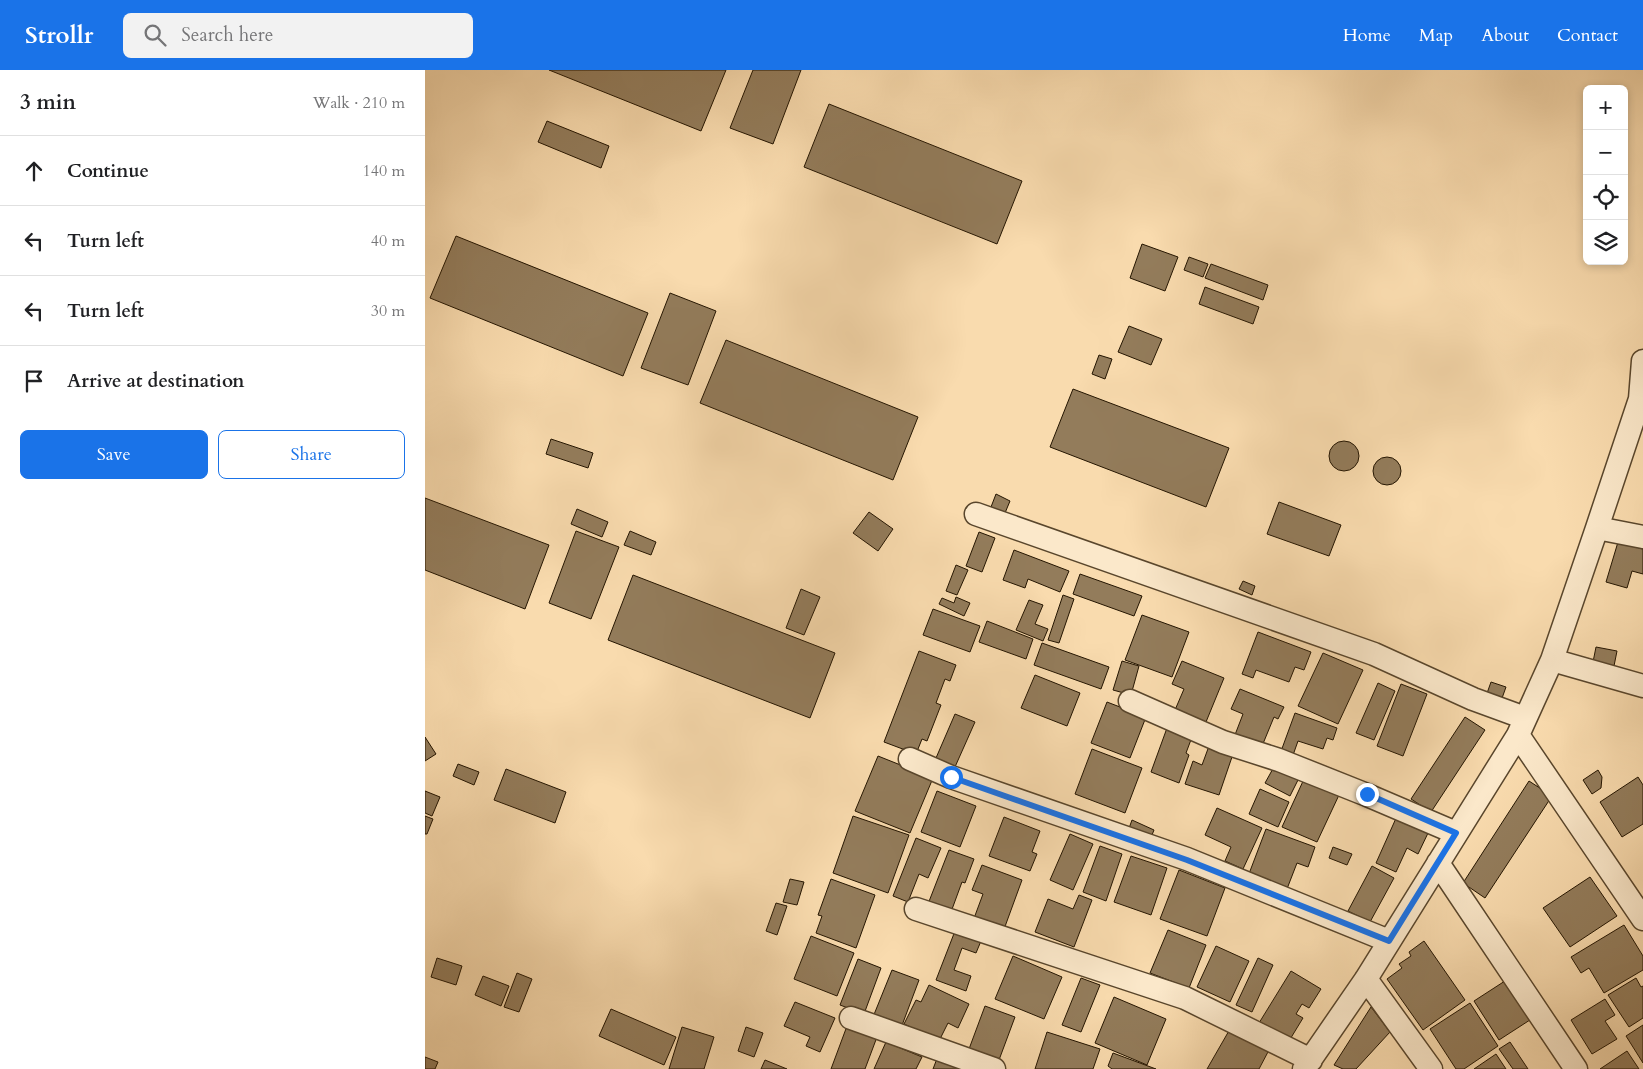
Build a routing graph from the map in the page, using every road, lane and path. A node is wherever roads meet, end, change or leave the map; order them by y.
1 (1643, 361) edge
2 (976, 514) dead end
3 (1597, 528) junction
4 (1643, 537) edge
5 (1552, 660) junction
6 (1643, 686) edge
7 (1130, 701) dead end
8 (1521, 727) junction
9 (911, 759) dead end
10 (1456, 833) junction
11 (1438, 863) junction
12 (916, 909) dead end
13 (1643, 919) edge
14 (1389, 941) junction
15 (1366, 979) junction
16 (851, 1018) dead end
17 (1308, 1064) edge
18 (994, 1069) edge
19 (1431, 1069) edge
20 (1576, 1069) edge

1 - 3 street
2 - 8 street
3 - 4 street
3 - 5 street
5 - 6 street
5 - 8 street
7 - 10 street
8 - 10 street
8 - 13 street
9 - 14 street
10 - 11 street
11 - 14 street
11 - 20 street
12 - 17 street
14 - 15 street
15 - 17 street
15 - 19 street
16 - 18 street

